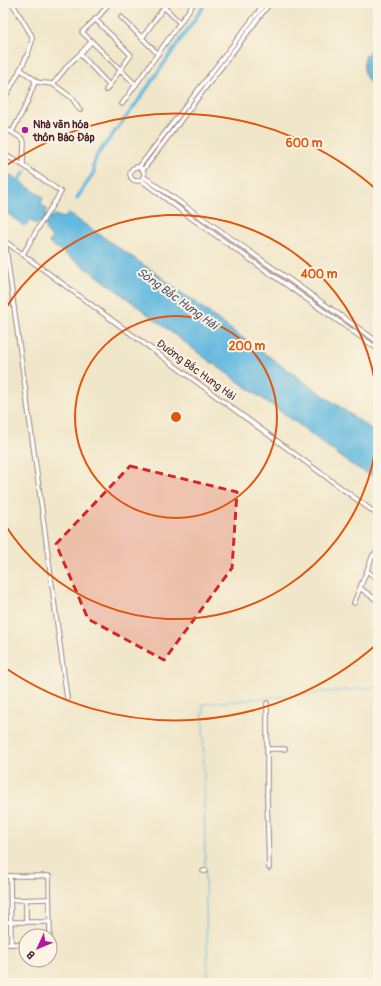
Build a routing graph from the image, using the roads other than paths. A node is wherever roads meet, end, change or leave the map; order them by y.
1 (12, 3) edge
2 (160, 3) edge
3 (167, 3) edge
4 (194, 3) edge
5 (265, 3) edge
6 (270, 3) edge
7 (107, 4) edge
8 (164, 7) junction
9 (121, 17) dead end
10 (95, 19) junction
11 (180, 23) junction
12 (142, 38) junction
13 (92, 41) junction
14 (80, 54) junction
15 (158, 54) junction
16 (20, 69) junction
17 (120, 69) junction
18 (35, 82) junction
19 (53, 84) junction
20 (109, 85) junction
21 (136, 85) junction
22 (205, 85) junction
23 (106, 90) dead end
24 (3, 101) edge
25 (122, 104) dead end
26 (80, 110) dead end
27 (3, 127) edge
28 (12, 132) junction
29 (3, 154) edge
30 (23, 165) junction
31 (141, 169) junction
32 (142, 178) junction
33 (4, 241) edge
34 (242, 246) junction
35 (238, 251) junction
36 (23, 254) junction
37 (335, 312) junction
38 (332, 317) junction
39 (378, 342) edge
40 (378, 349) edge
41 (378, 515) edge
42 (378, 551) edge
43 (367, 571) junction
44 (378, 579) edge
45 (360, 588) junction
46 (378, 601) edge
47 (354, 603) dead end
48 (67, 698) dead end
49 (267, 703) dead end
50 (267, 749) junction
51 (285, 749) dead end
52 (269, 868) dead end
53 (3, 876) edge
54 (10, 876) junction
55 (49, 899) junction
56 (11, 900) junction
57 (26, 900) junction
58 (3, 922) edge
59 (11, 922) junction
60 (26, 922) junction
61 (49, 922) junction
62 (49, 928) edge
63 (3, 944) edge
64 (11, 944) junction
65 (18, 944) edge

1 - 16 street
2 - 8 street
3 - 8 street
4 - 11 street
5 - 22 street
6 - 22 street
7 - 10 street
8 - 11 street
8 - 12 street
9 - 12 street
10 - 13 street
10 - 17 street
11 - 15 street
12 - 15 street
13 - 14 street
13 - 17 street
14 - 19 street
14 - 20 street
15 - 21 street
16 - 18 street
16 - 24 street
17 - 20 street
17 - 21 street
18 - 19 street
18 - 28 street
19 - 26 street
20 - 23 street
21 - 25 street
22 - 31 street
27 - 28 street
28 - 30 street
29 - 30 street
30 - 36 street
31 - 32 street
31 - 32 street
32 - 34 street
32 - 35 street
33 - 36 street, Đường Bắc Hưng Hải
33 - 48 street
34 - 35 street
34 - 37 street
35 - 38 street
36 - 41 street, Đường Bắc Hưng Hải
37 - 38 street
37 - 39 street
38 - 40 street
42 - 43 street
43 - 44 street
43 - 45 street
45 - 46 street
45 - 47 street
49 - 50 street
50 - 51 street
50 - 52 street
53 - 54 street
54 - 55 street
54 - 56 street
55 - 57 street
55 - 61 street
56 - 57 street
56 - 59 street
57 - 60 street
58 - 59 street
59 - 60 street
59 - 64 street
60 - 61 street
61 - 62 street
63 - 64 street
64 - 65 street

